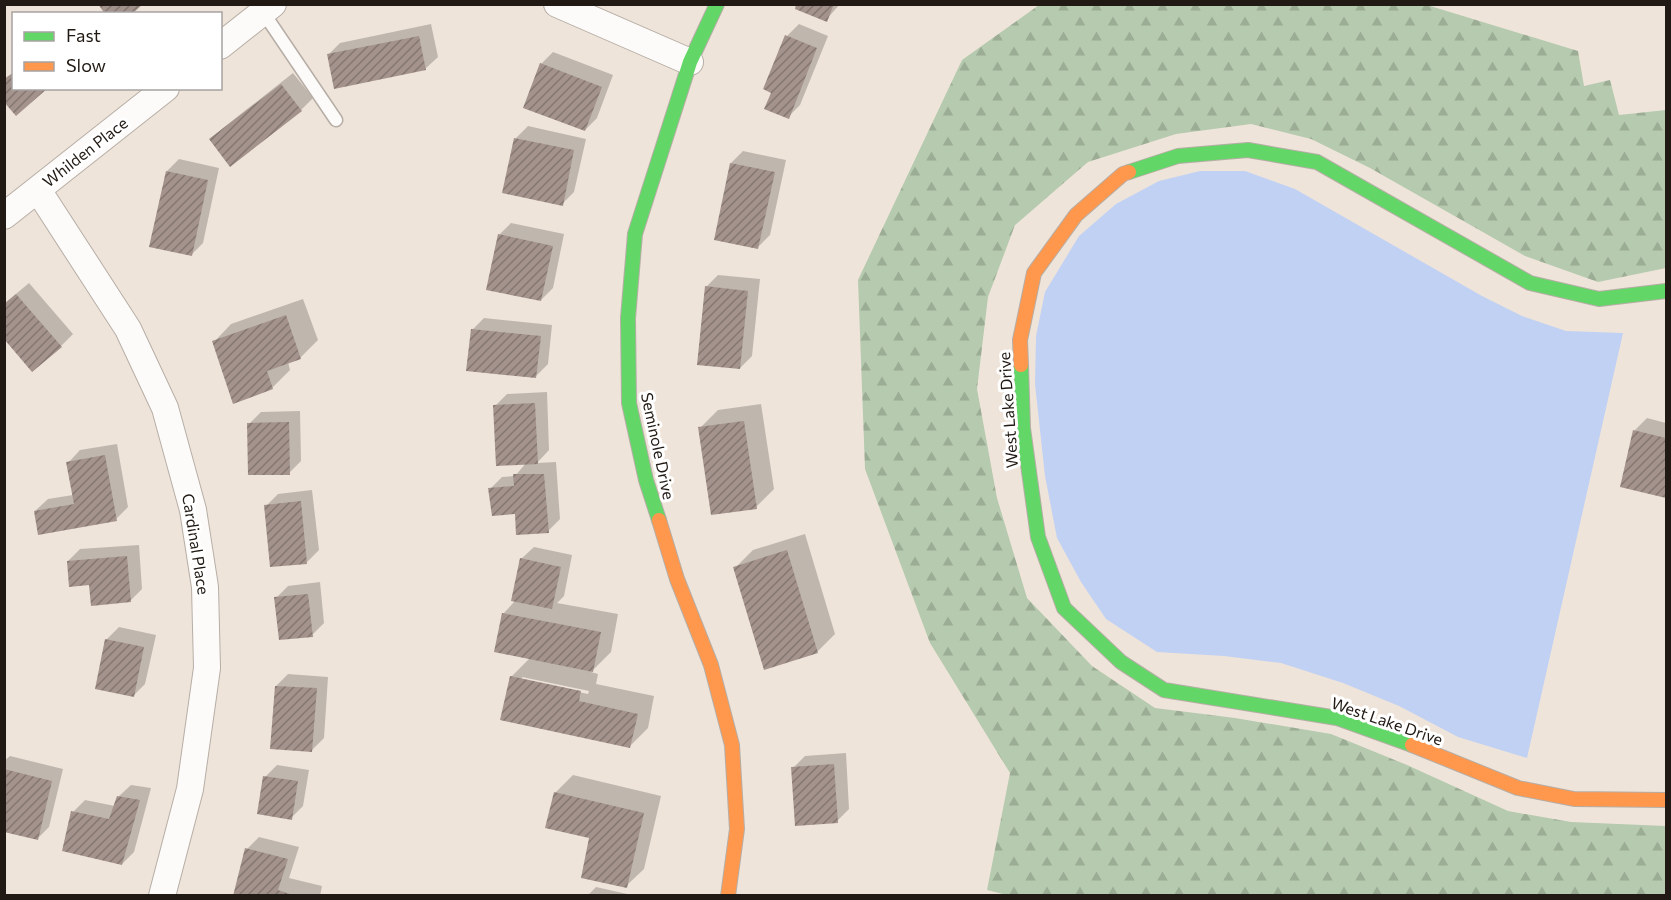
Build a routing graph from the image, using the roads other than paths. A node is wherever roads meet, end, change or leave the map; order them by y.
1 (557, 4) edge
2 (717, 4) edge
3 (268, 8) edge
4 (222, 44) edge
5 (690, 62) junction
6 (163, 90) edge
7 (336, 120) dead end
8 (38, 190) junction
9 (4, 216) edge
10 (1666, 291) edge
11 (1666, 800) edge
12 (162, 896) edge
13 (728, 896) edge

1 - 5 street
2 - 5 street, Seminole Drive
3 - 4 street
3 - 7 lane
5 - 13 street, Seminole Drive
6 - 8 street, Whilden Place
8 - 9 street, Whilden Place
8 - 12 street, Cardinal Place
10 - 11 street, West Lake Drive

